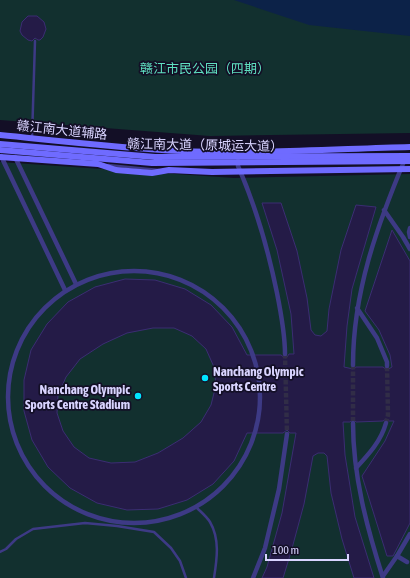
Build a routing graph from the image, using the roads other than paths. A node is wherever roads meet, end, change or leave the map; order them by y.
1 (35, 41) dead end
2 (0, 135) edge
3 (32, 138) junction
4 (0, 144) edge
5 (9, 145) junction
6 (410, 148) edge
7 (12, 151) junction
8 (0, 155) edge
9 (16, 158) junction
10 (408, 159) edge
11 (238, 160) junction
12 (401, 169) junction
13 (410, 169) edge
14 (241, 172) junction
15 (384, 210) junction
16 (410, 228) edge
17 (403, 237) junction
18 (410, 237) edge
19 (410, 249) edge
20 (76, 284) junction
21 (65, 290) junction
22 (356, 308) junction
23 (285, 354) tunnel mouth
24 (353, 365) tunnel mouth
25 (387, 366) tunnel mouth
26 (353, 423) tunnel mouth
27 (386, 423) tunnel mouth
28 (287, 434) tunnel mouth
29 (356, 468) junction
30 (197, 508) junction
31 (410, 534) edge
32 (0, 552) edge
33 (397, 556) junction
34 (407, 562) dead end
35 (383, 577) edge
36 (186, 578) edge
37 (214, 578) edge
38 (253, 578) edge

1 - 3 lane
2 - 3 street, 赣江南大道辅路
3 - 6 street, 赣江南大道辅路
4 - 5 street, 赣江南大道（原城运大道）
5 - 7 street
5 - 11 street, 赣江南大道（原城运大道）
7 - 8 street, 赣江南大道（原城运大道）
7 - 9 street
7 - 11 street, 赣江南大道（原城运大道）
8 - 9 street
8 - 21 street
9 - 14 street
9 - 20 street
10 - 11 street, 赣江南大道（原城运大道）
10 - 12 street
11 - 14 street
12 - 13 street
12 - 14 street
12 - 15 street
14 - 23 street
15 - 17 street
15 - 22 street
16 - 18 street
17 - 18 street
17 - 19 street
20 - 21 street
20 - 30 street
21 - 30 street
22 - 24 street
22 - 25 street
26 - 29 street
27 - 29 street
28 - 38 street
29 - 35 street
30 - 37 lane
31 - 33 street
32 - 36 lane
33 - 34 street
33 - 35 street

